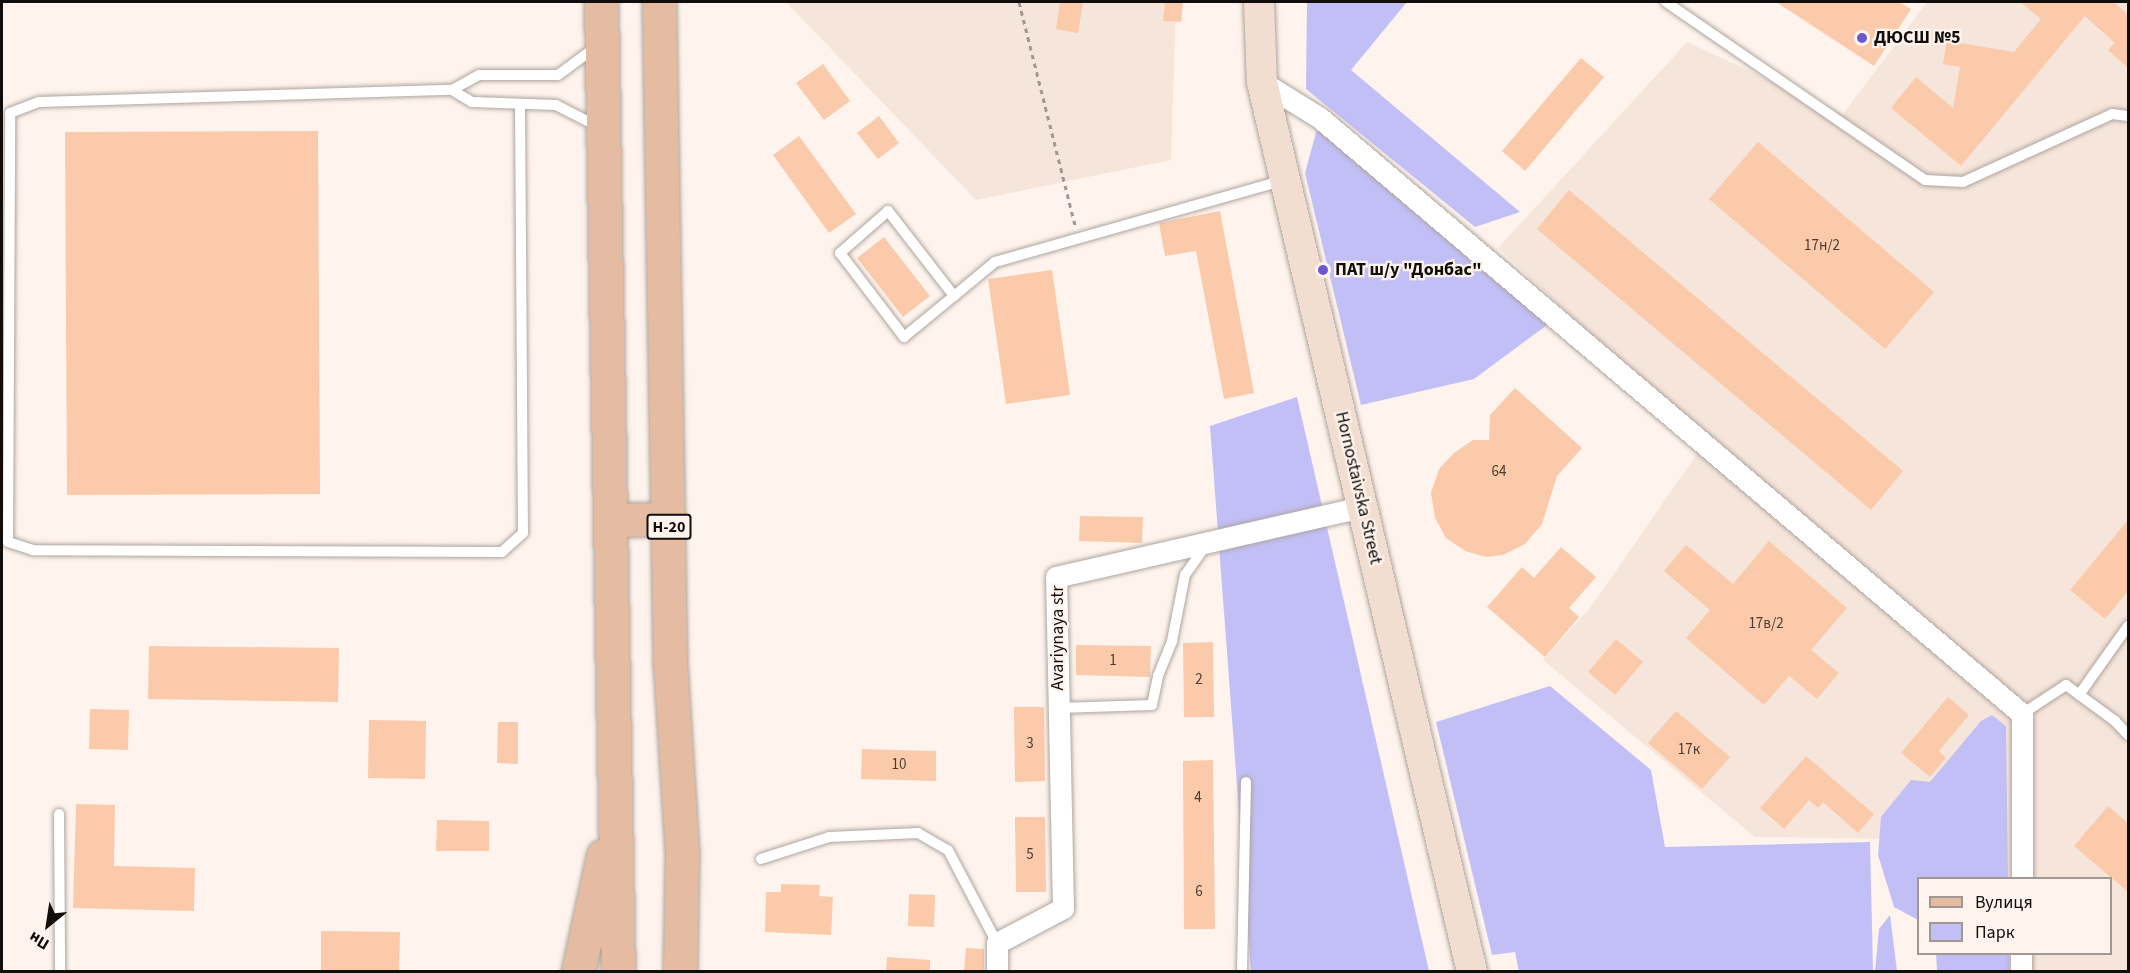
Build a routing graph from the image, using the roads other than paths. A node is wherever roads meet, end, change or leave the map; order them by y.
1 (601, 2) edge
2 (659, 2) edge
3 (1259, 2) edge
4 (1666, 2) edge
5 (601, 43) junction
6 (1262, 82) junction
7 (452, 90) junction
8 (520, 104) junction
9 (2128, 116) edge
10 (603, 129) junction
11 (1285, 180) junction
12 (954, 296) junction
13 (1362, 507) junction
14 (669, 519) junction
15 (612, 520) junction
16 (1207, 543) junction
17 (2128, 626) edge
18 (2079, 695) junction
19 (1059, 708) junction
20 (2022, 714) junction
21 (2128, 735) edge
22 (1246, 782) dead end
23 (616, 796) junction
24 (59, 814) dead end
25 (682, 854) junction
26 (761, 859) dead end
27 (2022, 877) edge
28 (997, 943) junction
29 (2021, 955) edge
30 (60, 972) edge
31 (578, 972) edge
32 (618, 972) edge
33 (680, 972) edge
34 (704, 972) edge
35 (997, 972) edge
36 (1242, 972) edge
37 (1472, 972) edge
38 (2021, 972) edge

1 - 5 main road
2 - 14 main road, Н-20
3 - 6 main road, Hornostaivska Street
4 - 9 lane
5 - 7 lane
5 - 10 main road
6 - 11 main road, Hornostaivska Street
6 - 20 street
7 - 8 lane
7 - 8 lane
8 - 10 lane
10 - 15 main road
11 - 12 lane
11 - 13 main road, Hornostaivska Street
12 - 12 lane
13 - 16 street, Avariynaya str
13 - 37 main road, Hornostaivska Street
14 - 15 main road
14 - 25 main road, Н-20
15 - 23 main road
16 - 19 lane
16 - 19 street, Avariynaya str
17 - 18 lane
18 - 20 lane
18 - 21 lane
19 - 28 street, Avariynaya str
20 - 27 street
22 - 36 lane
23 - 31 main road
23 - 32 main road
24 - 30 lane
25 - 33 main road, Н-20
25 - 34 main road
26 - 28 lane
28 - 35 street
29 - 38 street

